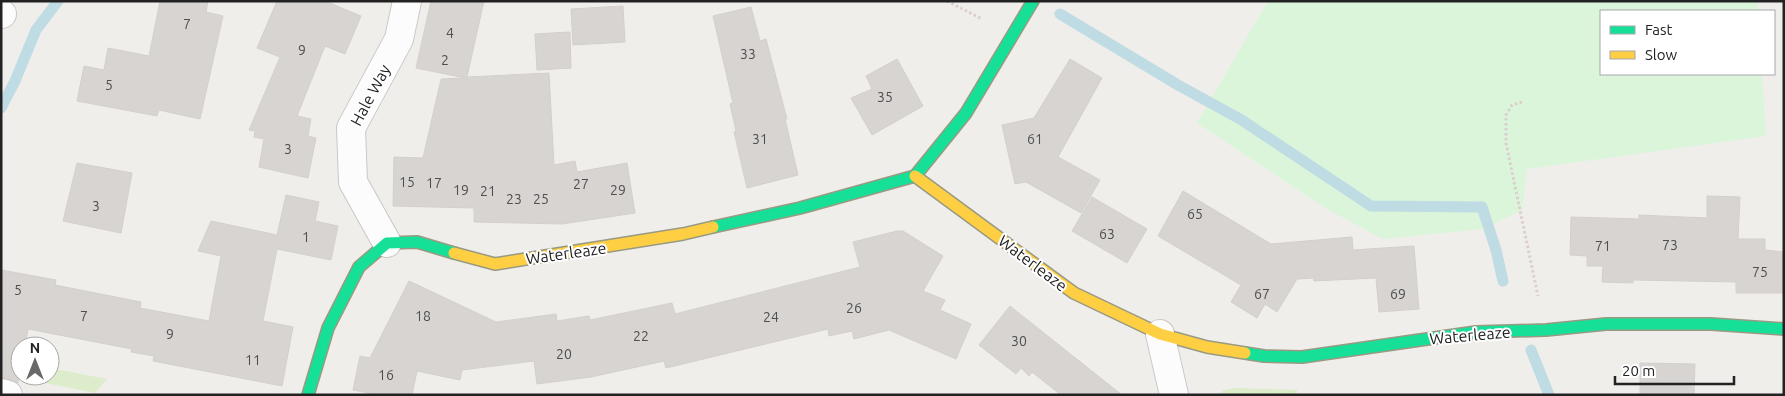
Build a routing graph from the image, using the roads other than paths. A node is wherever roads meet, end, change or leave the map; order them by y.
1 (407, 1) edge
2 (1033, 1) edge
3 (915, 176) junction
4 (387, 242) junction
5 (1784, 329) edge
6 (1160, 334) junction
7 (1, 393) edge
8 (8, 395) edge
9 (308, 395) edge
10 (1174, 395) edge

1 - 4 street, Hale Way
2 - 3 street
3 - 4 street, Waterleaze
3 - 6 street, Waterleaze
4 - 9 street
5 - 6 street, Waterleaze
6 - 10 street
7 - 8 street

